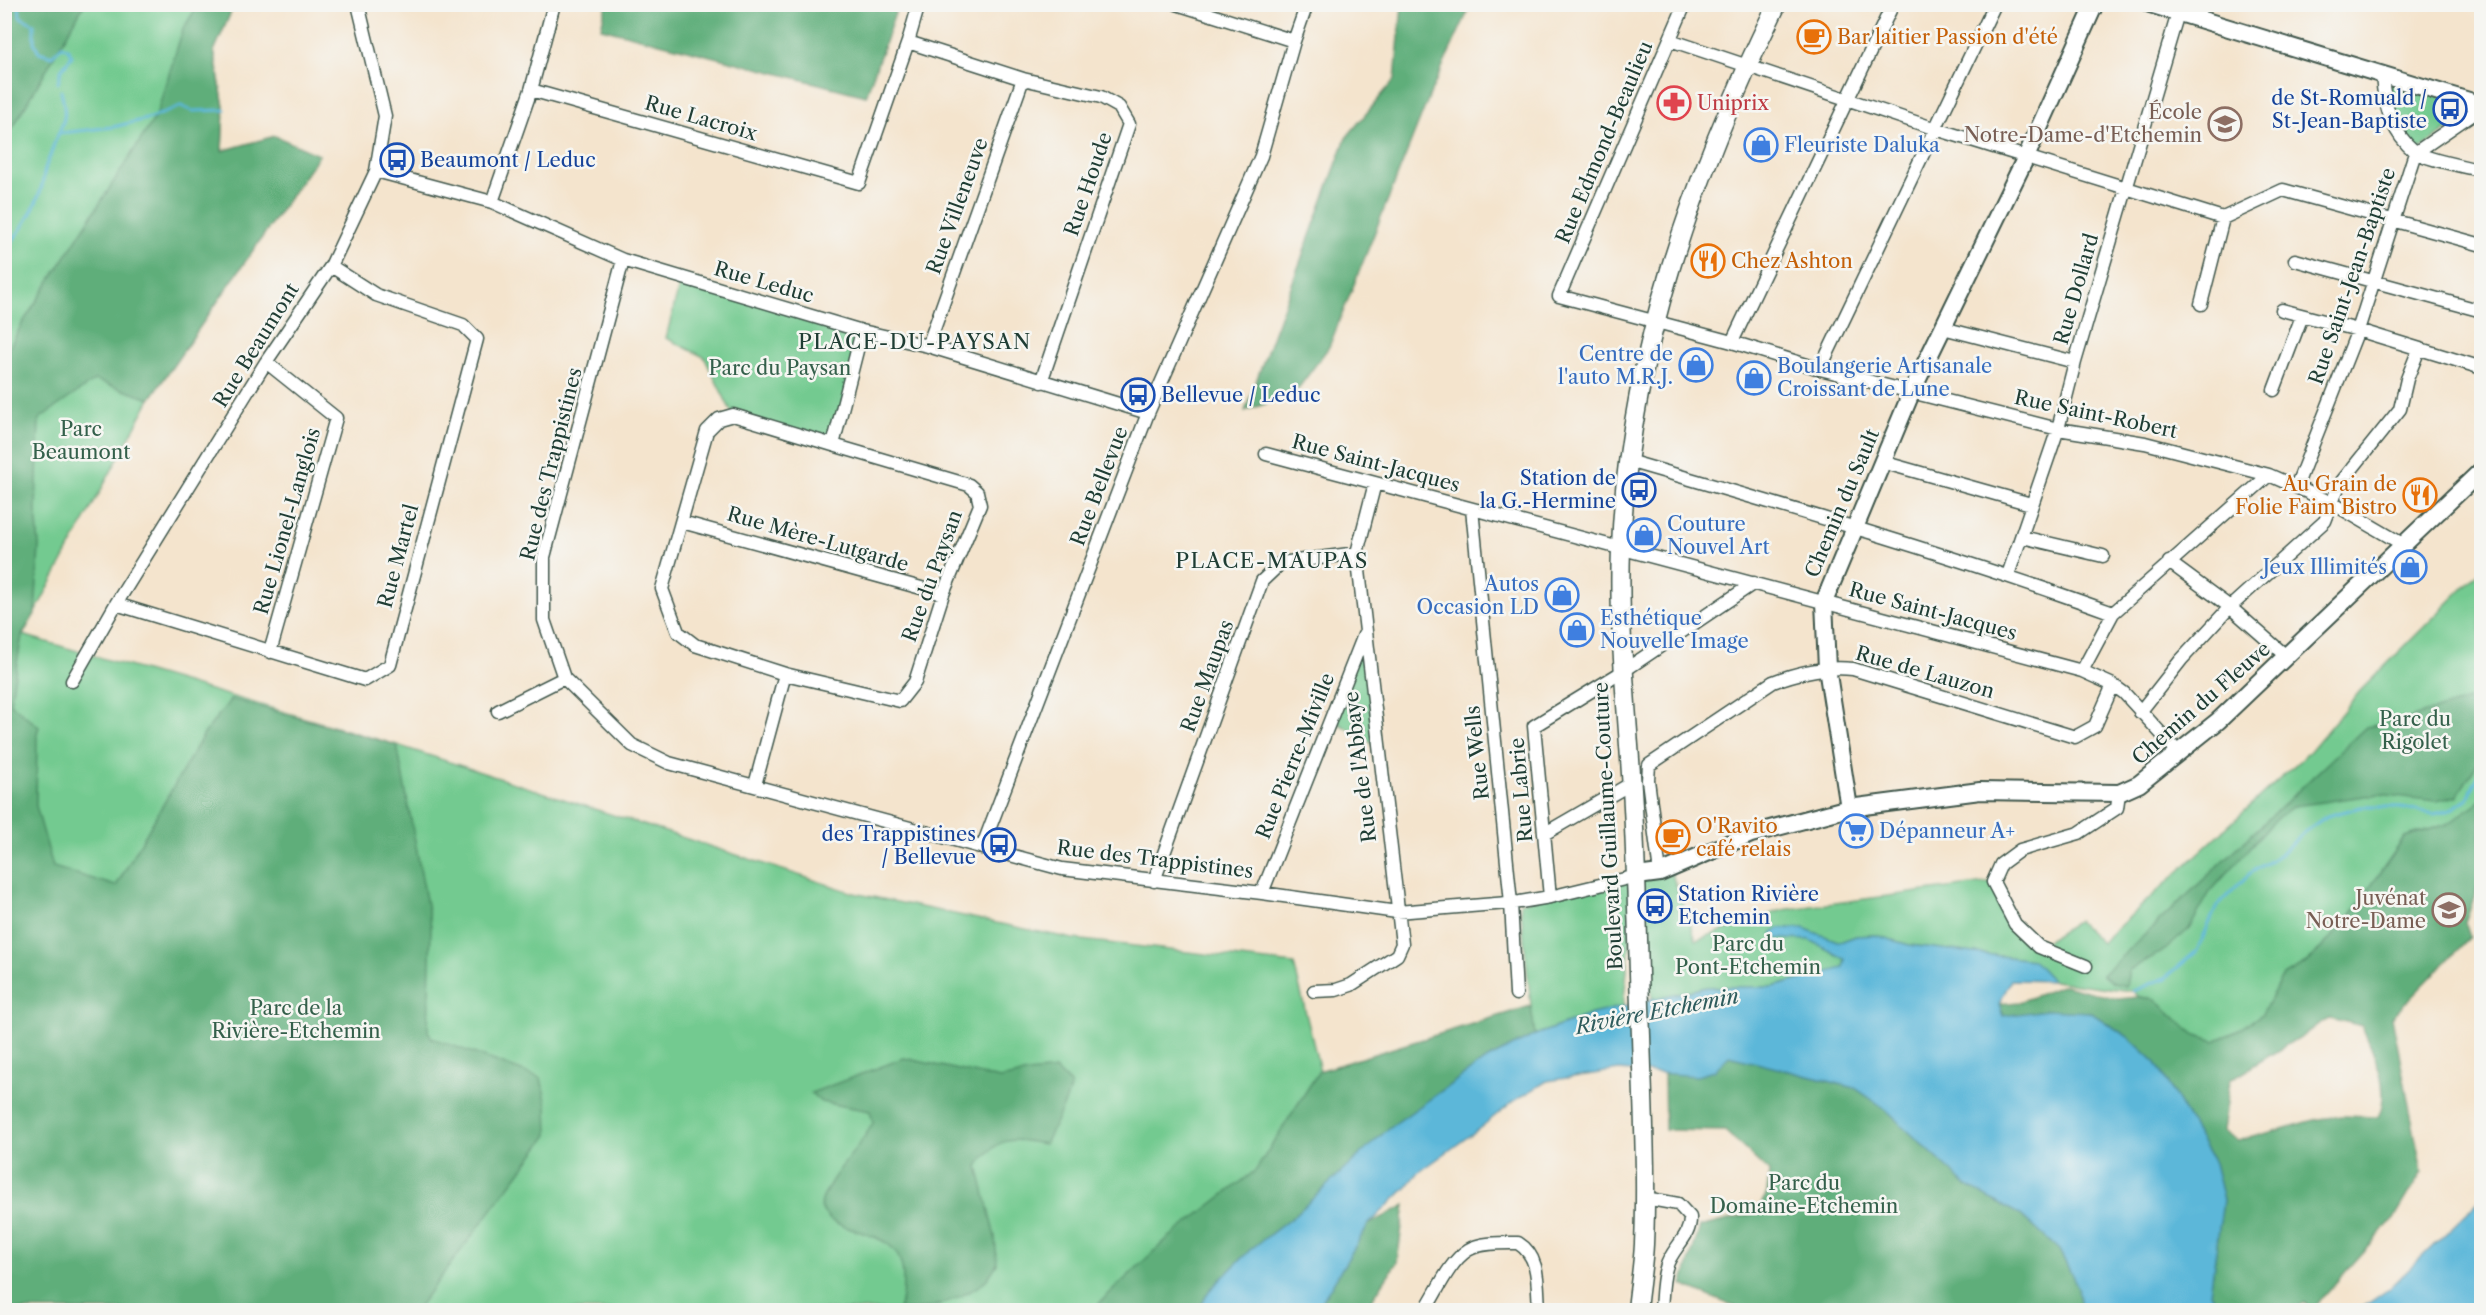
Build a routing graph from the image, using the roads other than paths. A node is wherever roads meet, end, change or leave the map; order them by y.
1 (358, 4) edge
2 (554, 4) edge
3 (919, 4) edge
4 (1177, 4) edge
5 (1307, 4) edge
6 (1685, 4) edge
7 (1778, 4) edge
8 (1893, 4) edge
9 (1995, 4) edge
10 (2095, 4) edge
11 (2150, 4) edge
12 (2178, 13) junction
13 (1670, 40) junction
14 (1294, 41) junction
15 (908, 42) junction
16 (1748, 66) junction
17 (2382, 76) junction
18 (1023, 79) junction
19 (531, 90) junction
20 (1846, 99) junction
21 (2481, 106) edge
22 (1936, 129) junction
23 (2415, 153) junction
24 (2026, 157) junction
25 (376, 171) junction
26 (2481, 171) edge
27 (2125, 189) junction
28 (492, 202) junction
29 (2223, 218) junction
30 (2394, 220) junction
31 (2481, 245) edge
32 (623, 260) junction
33 (2295, 260) dead end
34 (330, 266) junction
35 (2372, 282) junction
36 (1559, 296) joint
37 (2201, 304) dead end
38 (2282, 310) dead end
39 (2481, 311) edge
40 (2302, 316) junction
41 (1655, 323) junction
42 (1943, 328) junction
43 (2358, 330) junction
44 (862, 331) junction
45 (1732, 342) junction
46 (928, 346) junction
47 (2419, 349) junction
48 (266, 362) junction
49 (2075, 362) junction
50 (2481, 368) edge
51 (1820, 369) junction
52 (1041, 382) junction
53 (2274, 390) dead end
54 (1912, 391) junction
55 (1148, 413) junction
56 (2058, 429) junction
57 (833, 445) junction
58 (1266, 454) dead end
59 (1628, 461) junction
60 (1882, 462) junction
61 (2481, 470) edge
62 (2270, 475) junction
63 (1375, 483) junction
64 (2296, 487) junction
65 (2332, 503) junction
66 (2031, 504) junction
67 (1472, 509) junction
68 (682, 522) junction
69 (1855, 526) junction
70 (2022, 537) junction
71 (2404, 545) junction
72 (1621, 548) junction
73 (1357, 553) junction
74 (2103, 556) dead end
75 (2169, 562) junction
76 (2008, 575) junction
77 (1754, 583) junction
78 (943, 594) junction
79 (1824, 602) junction
80 (116, 604) junction
81 (2230, 607) junction
82 (2113, 613) junction
83 (1364, 634) junction
84 (270, 652) junction
85 (2287, 657) junction
86 (1827, 668) junction
87 (2082, 671) junction
88 (1622, 672) junction
89 (785, 674) junction
90 (564, 678) junction
91 (72, 681) dead end
92 (2113, 684) junction
93 (498, 711) dead end
94 (2140, 712) junction
95 (2179, 753) junction
96 (1632, 783) junction
97 (755, 785) junction
98 (2119, 793) junction
99 (1849, 808) junction
100 (1544, 834) junction
101 (982, 848) junction
102 (1660, 873) junction
103 (1637, 876) junction
104 (1154, 881) junction
105 (1262, 893) junction
106 (1550, 897) junction
107 (1511, 903) junction
108 (1397, 912) junction
109 (2086, 966) dead end
110 (1314, 991) dead end
111 (1516, 994) dead end
112 (1645, 1198) junction
113 (1425, 1311) edge
114 (1539, 1311) edge
115 (1637, 1311) edge
116 (1661, 1311) edge

1 - 25 street, Rue Beaumont
2 - 19 street
3 - 15 street
4 - 14 street
5 - 14 street, Rue Bellevue
6 - 13 street, Rue Edmond-Beaulieu
7 - 16 main road, Boulevard Guillaume-Couture
8 - 20 street
9 - 22 street
10 - 24 street, Chemin du Sault
11 - 12 street
12 - 17 street
12 - 27 street, Rue Dollard
13 - 16 street
13 - 36 street, Rue Edmond-Beaulieu
14 - 55 street, Rue Bellevue
15 - 18 street, Rue Houde
15 - 19 street, Rue Lacroix
16 - 20 street
16 - 41 main road, Boulevard Guillaume-Couture
17 - 21 street
17 - 23 street
18 - 46 street, Rue Villeneuve
18 - 52 street, Rue Houde
19 - 28 street
20 - 22 street
20 - 45 street
21 - 23 street, Rue Saint-Jean-Baptiste
22 - 24 street
22 - 51 street
23 - 26 street
23 - 30 street, Rue Saint-Jean-Baptiste
24 - 27 street
24 - 42 street, Chemin du Sault
25 - 28 street, Rue Leduc
25 - 34 street, Rue Beaumont
27 - 29 street
27 - 49 street, Rue Dollard
28 - 32 street, Rue Leduc
29 - 30 street
29 - 37 street
30 - 31 street
30 - 35 street, Rue Saint-Jean-Baptiste
32 - 44 street, Rue Leduc
32 - 90 street, Rue des Trappistines
33 - 35 street
34 - 48 street, Rue Beaumont
34 - 84 street, Rue Martel
35 - 39 street
35 - 43 street, Rue Saint-Jean-Baptiste
36 - 41 street, Rue Saint-Robert
38 - 40 street
40 - 43 street
40 - 53 street
41 - 45 street, Rue Saint-Robert
41 - 59 main road, Boulevard Guillaume-Couture
42 - 49 street
42 - 54 street, Chemin du Sault
43 - 47 street
43 - 64 street, Rue Saint-Jean-Baptiste
44 - 46 street, Rue Leduc
44 - 57 street
45 - 51 street, Rue Saint-Robert
46 - 52 street, Rue Leduc
47 - 50 street
47 - 65 street
48 - 80 street, Rue Beaumont
48 - 84 street, Rue Lionel-Langlois
49 - 56 street, Rue Dollard
51 - 54 street, Rue Saint-Robert
52 - 55 street, Rue Leduc
54 - 56 street, Rue Saint-Robert
54 - 60 street, Chemin du Sault
55 - 101 street, Rue Bellevue
56 - 62 street, Rue Saint-Robert
56 - 66 street, Rue Dollard
57 - 68 street, Rue du Paysan
57 - 78 street, Rue du Paysan
58 - 63 street, Rue Saint-Jacques
59 - 69 street
59 - 72 main road, Boulevard Guillaume-Couture
60 - 66 street
60 - 69 street, Chemin du Sault
61 - 71 street, Chemin du Fleuve
62 - 64 street, Rue Saint-Robert
62 - 75 street
63 - 67 street, Rue Saint-Jacques
63 - 73 street, Rue de l'Abbaye
64 - 65 street, Rue Saint-Robert
65 - 71 street, Rue Saint-Robert
65 - 81 street
66 - 70 street, Rue Dollard
67 - 72 street, Rue Saint-Jacques
67 - 107 street, Rue Wells
68 - 78 street, Rue Mère-Lutgarde
68 - 89 street, Rue du Paysan
69 - 76 street
69 - 79 street, Chemin du Sault
70 - 74 street
70 - 76 street, Rue Dollard
71 - 85 street, Chemin du Fleuve
72 - 77 street, Rue Saint-Jacques
72 - 88 main road, Boulevard Guillaume-Couture
73 - 83 street, Rue de l'Abbaye
73 - 104 street, Rue Maupas
75 - 81 street
75 - 82 street
76 - 82 street
77 - 79 street, Rue Saint-Jacques
77 - 88 street, Rue Labrie
78 - 89 street, Rue du Paysan
79 - 86 street, Chemin du Sault
79 - 87 street, Rue Saint-Jacques
80 - 84 street, Rue Martel
80 - 91 street, Rue Beaumont
81 - 85 street
81 - 94 street
82 - 87 street
83 - 105 street, Rue Pierre-Miville
83 - 108 street, Rue de l'Abbaye
85 - 95 street, Chemin du Fleuve
86 - 92 street, Rue de Lauzon
86 - 99 street, Chemin du Sault
86 - 102 street, Rue de Lauzon
87 - 92 street, Rue Saint-Jacques
88 - 96 main road, Boulevard Guillaume-Couture
88 - 100 street, Rue Labrie
89 - 97 street
90 - 93 street
90 - 97 street, Rue des Trappistines
92 - 94 street, Rue Saint-Jacques
94 - 95 street, Rue Saint-Jacques
95 - 98 street, Chemin du Fleuve
96 - 100 street
96 - 103 main road, Boulevard Guillaume-Couture
97 - 101 street, Rue des Trappistines
98 - 99 street, Chemin du Fleuve
98 - 109 street
99 - 102 street, Chemin du Fleuve
100 - 106 street, Rue Labrie
101 - 104 street, Rue des Trappistines
102 - 103 street, Chemin du Fleuve
103 - 106 street, Rue des Trappistines
103 - 112 main road, Boulevard Guillaume-Couture
104 - 105 street, Rue des Trappistines
105 - 108 street, Rue des Trappistines
106 - 107 street, Rue des Trappistines
107 - 108 street, Rue des Trappistines
107 - 111 street, Rue Wells
108 - 110 street, Rue de l'Abbaye
112 - 115 main road, Boulevard Guillaume-Couture
112 - 116 street
113 - 114 street

